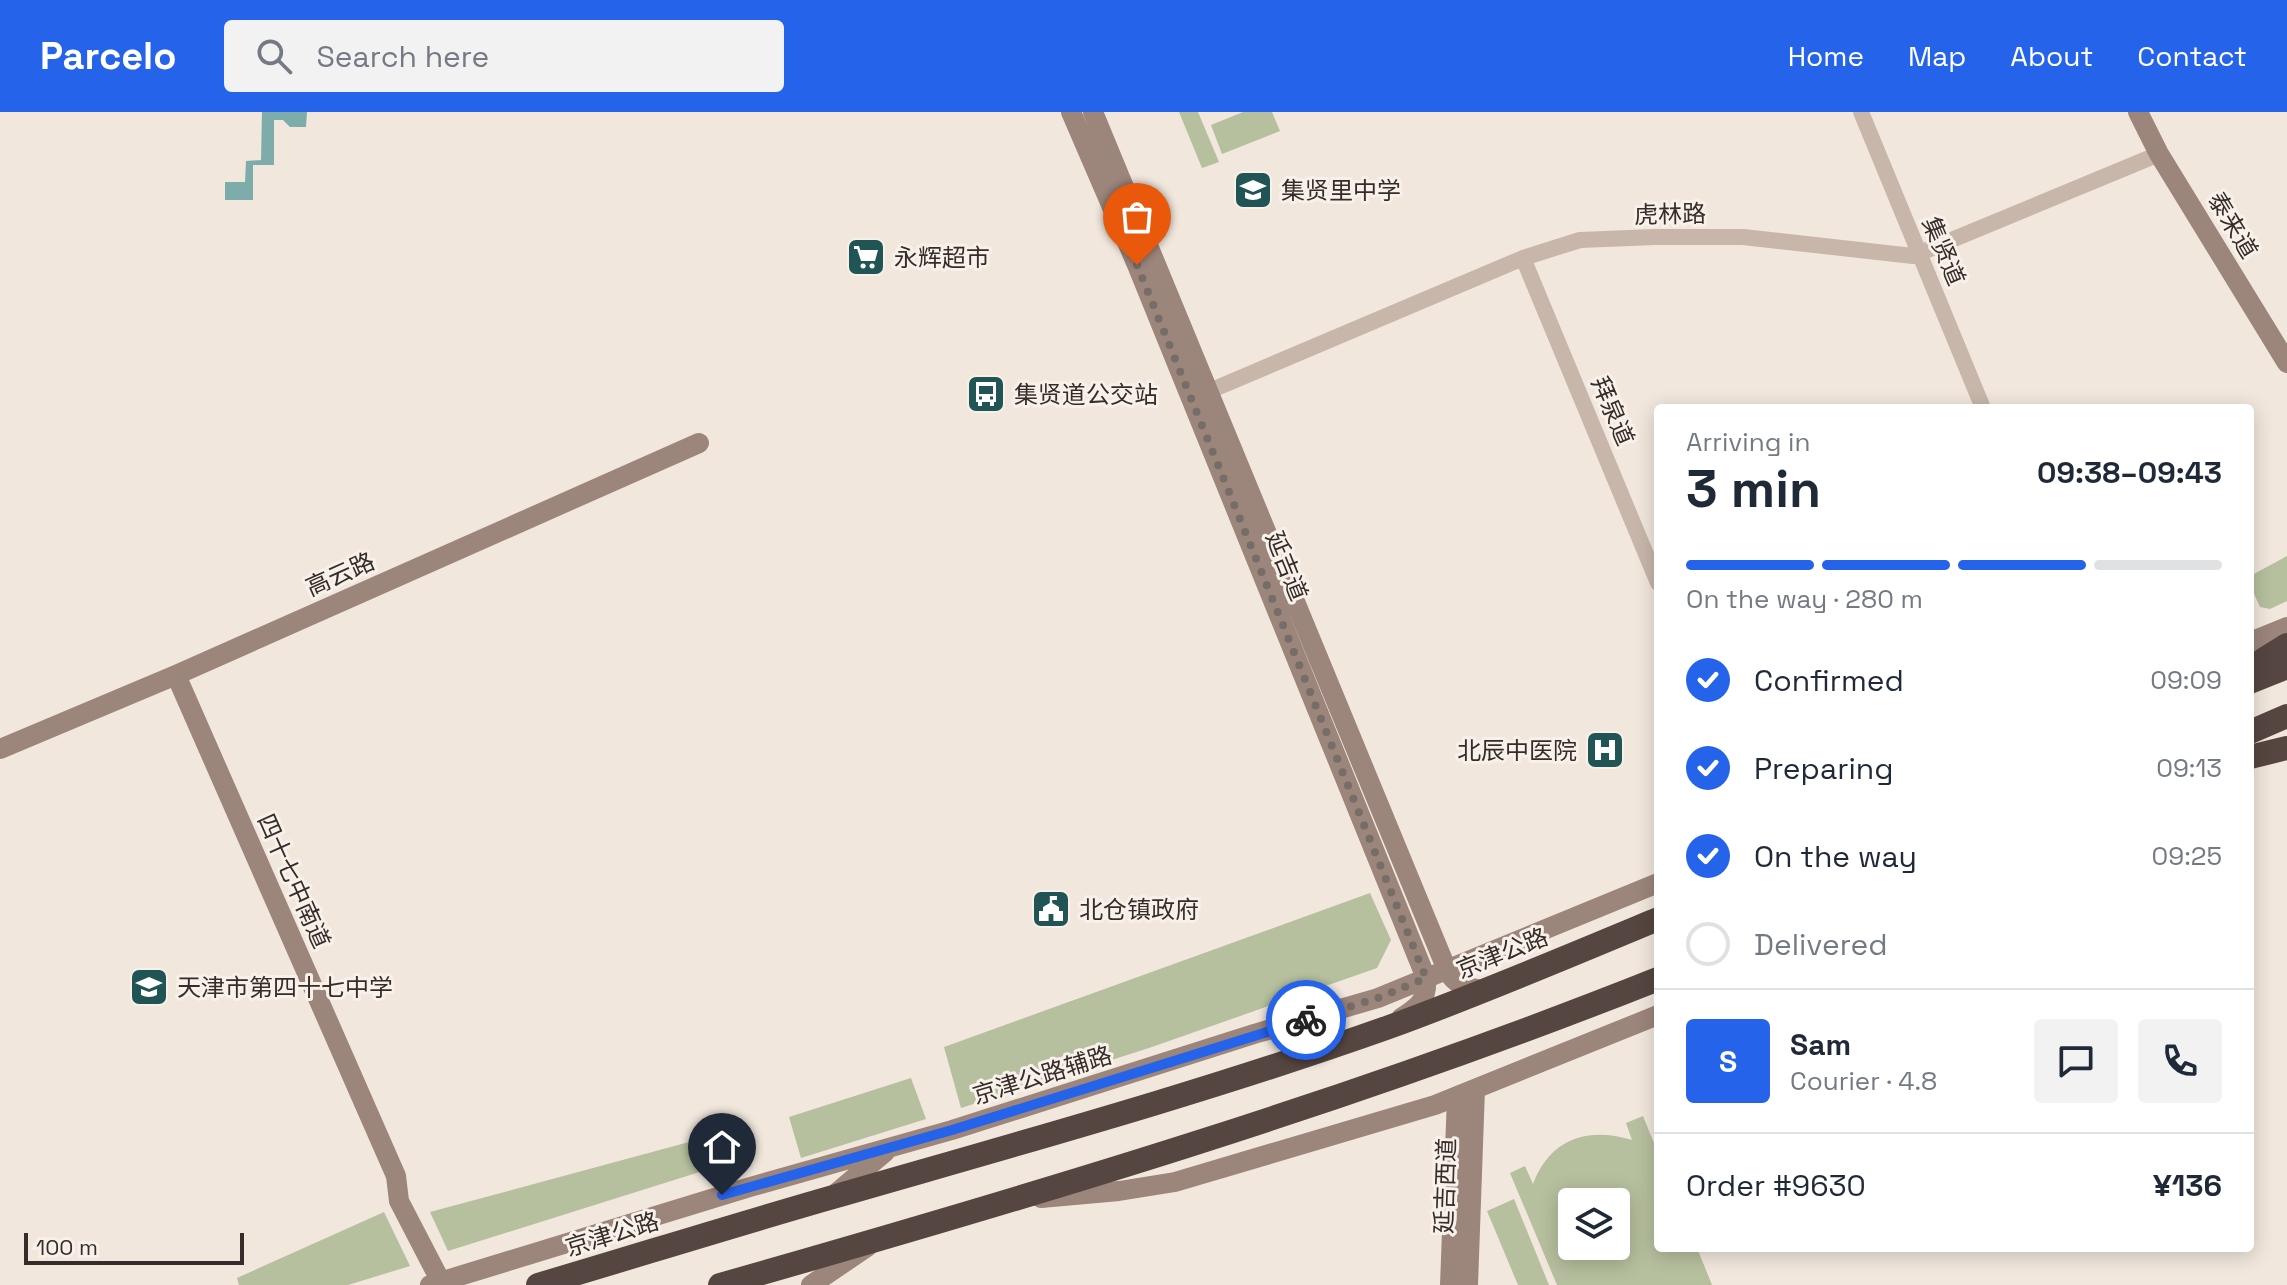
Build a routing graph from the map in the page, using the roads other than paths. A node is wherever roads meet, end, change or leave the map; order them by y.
1 (1071, 112) edge
2 (1093, 112) edge
3 (1853, 112) edge
4 (1861, 112) edge
5 (2138, 112) edge
6 (2159, 154) junction
7 (1916, 255) junction
8 (1523, 258) junction
9 (2287, 363) edge
10 (1200, 395) junction
11 (1973, 404) edge
12 (1981, 404) edge
13 (699, 443) dead end
14 (1654, 573) edge
15 (2287, 627) edge
16 (2254, 640) edge
17 (2287, 645) edge
18 (2254, 666) edge
19 (2287, 667) edge
20 (176, 675) junction
21 (2254, 680) edge
22 (2287, 716) edge
23 (2254, 730) edge
24 (0, 749) edge
25 (2287, 749) edge
26 (2254, 756) edge
27 (2254, 765) edge
28 (1654, 885) edge
29 (1654, 921) edge
30 (1447, 970) junction
31 (1426, 978) junction
32 (1654, 981) edge
33 (1486, 991) junction
34 (1654, 1017) edge
35 (1387, 1027) junction
36 (1466, 1092) junction
37 (891, 1147) junction
38 (832, 1197) junction
39 (997, 1203) junction
40 (877, 1240) junction
41 (436, 1284) edge
42 (538, 1285) edge
43 (720, 1285) edge
44 (811, 1285) edge
45 (1450, 1285) edge
46 (1468, 1285) edge

1 - 10 main road, 延吉道
2 - 10 main road, 延吉道
3 - 7 street, 集贤道
4 - 7 street, 集贤道
5 - 6 main road, 泰来道
6 - 7 street, 虎林路
6 - 9 main road, 泰来道
7 - 8 street, 虎林路
7 - 11 street, 集贤道
7 - 12 street, 集贤道
8 - 10 street, 虎林路
8 - 14 street, 拜泉道
10 - 30 main road, 延吉道
10 - 31 main road, 延吉道
13 - 20 main road, 高云路
15 - 16 main road
17 - 18 highway
19 - 21 highway
20 - 24 main road, 高云路
20 - 41 main road, 四十七中南道
22 - 23 highway
25 - 26 highway
25 - 27 main road
28 - 30 main road, 京津公路辅路
29 - 33 highway, 京津公路
30 - 31 main road, 京津公路辅路
30 - 33 main road
31 - 35 main road
31 - 37 main road, 京津公路辅路
32 - 39 highway
33 - 35 highway, 京津公路
34 - 36 main road
35 - 38 highway, 京津公路
36 - 39 main road
36 - 45 main road, 延吉西道
36 - 46 main road, 延吉西道
37 - 38 main road
37 - 41 main road, 京津公路辅路
38 - 42 highway, 京津公路
39 - 40 highway
40 - 43 highway
40 - 44 main road

